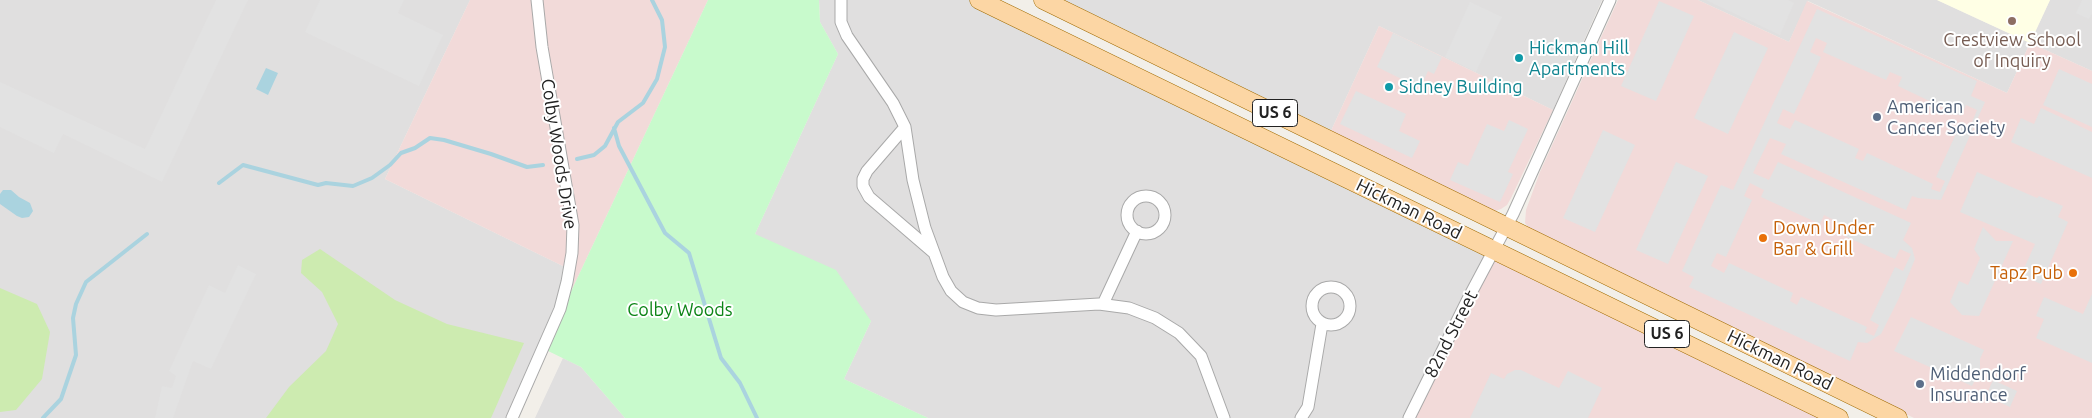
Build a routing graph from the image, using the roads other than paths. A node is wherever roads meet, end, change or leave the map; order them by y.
1 (538, 0) edge
2 (841, 0) edge
3 (979, 0) edge
4 (1043, 0) edge
5 (1610, 0) edge
6 (905, 127) junction
7 (1506, 227) junction
8 (1136, 231) dead end
9 (1495, 250) junction
10 (935, 254) junction
11 (1103, 304) junction
12 (1322, 324) dead end
13 (512, 418) edge
14 (1224, 418) edge
15 (1301, 418) edge
16 (1409, 418) edge
17 (1839, 418) edge
18 (1898, 418) edge

1 - 13 street, Colby Woods Drive
2 - 6 street
3 - 9 main road, Hickman Road / US 6
4 - 7 main road, Hickman Road / US 6
5 - 7 street, 82nd Street
6 - 10 street
6 - 10 street
7 - 9 street, 82nd Street
7 - 18 main road, Hickman Road / US 6
8 - 11 street
9 - 16 street, 82nd Street
9 - 17 main road, Hickman Road / US 6
10 - 11 street
11 - 14 street
12 - 15 street

